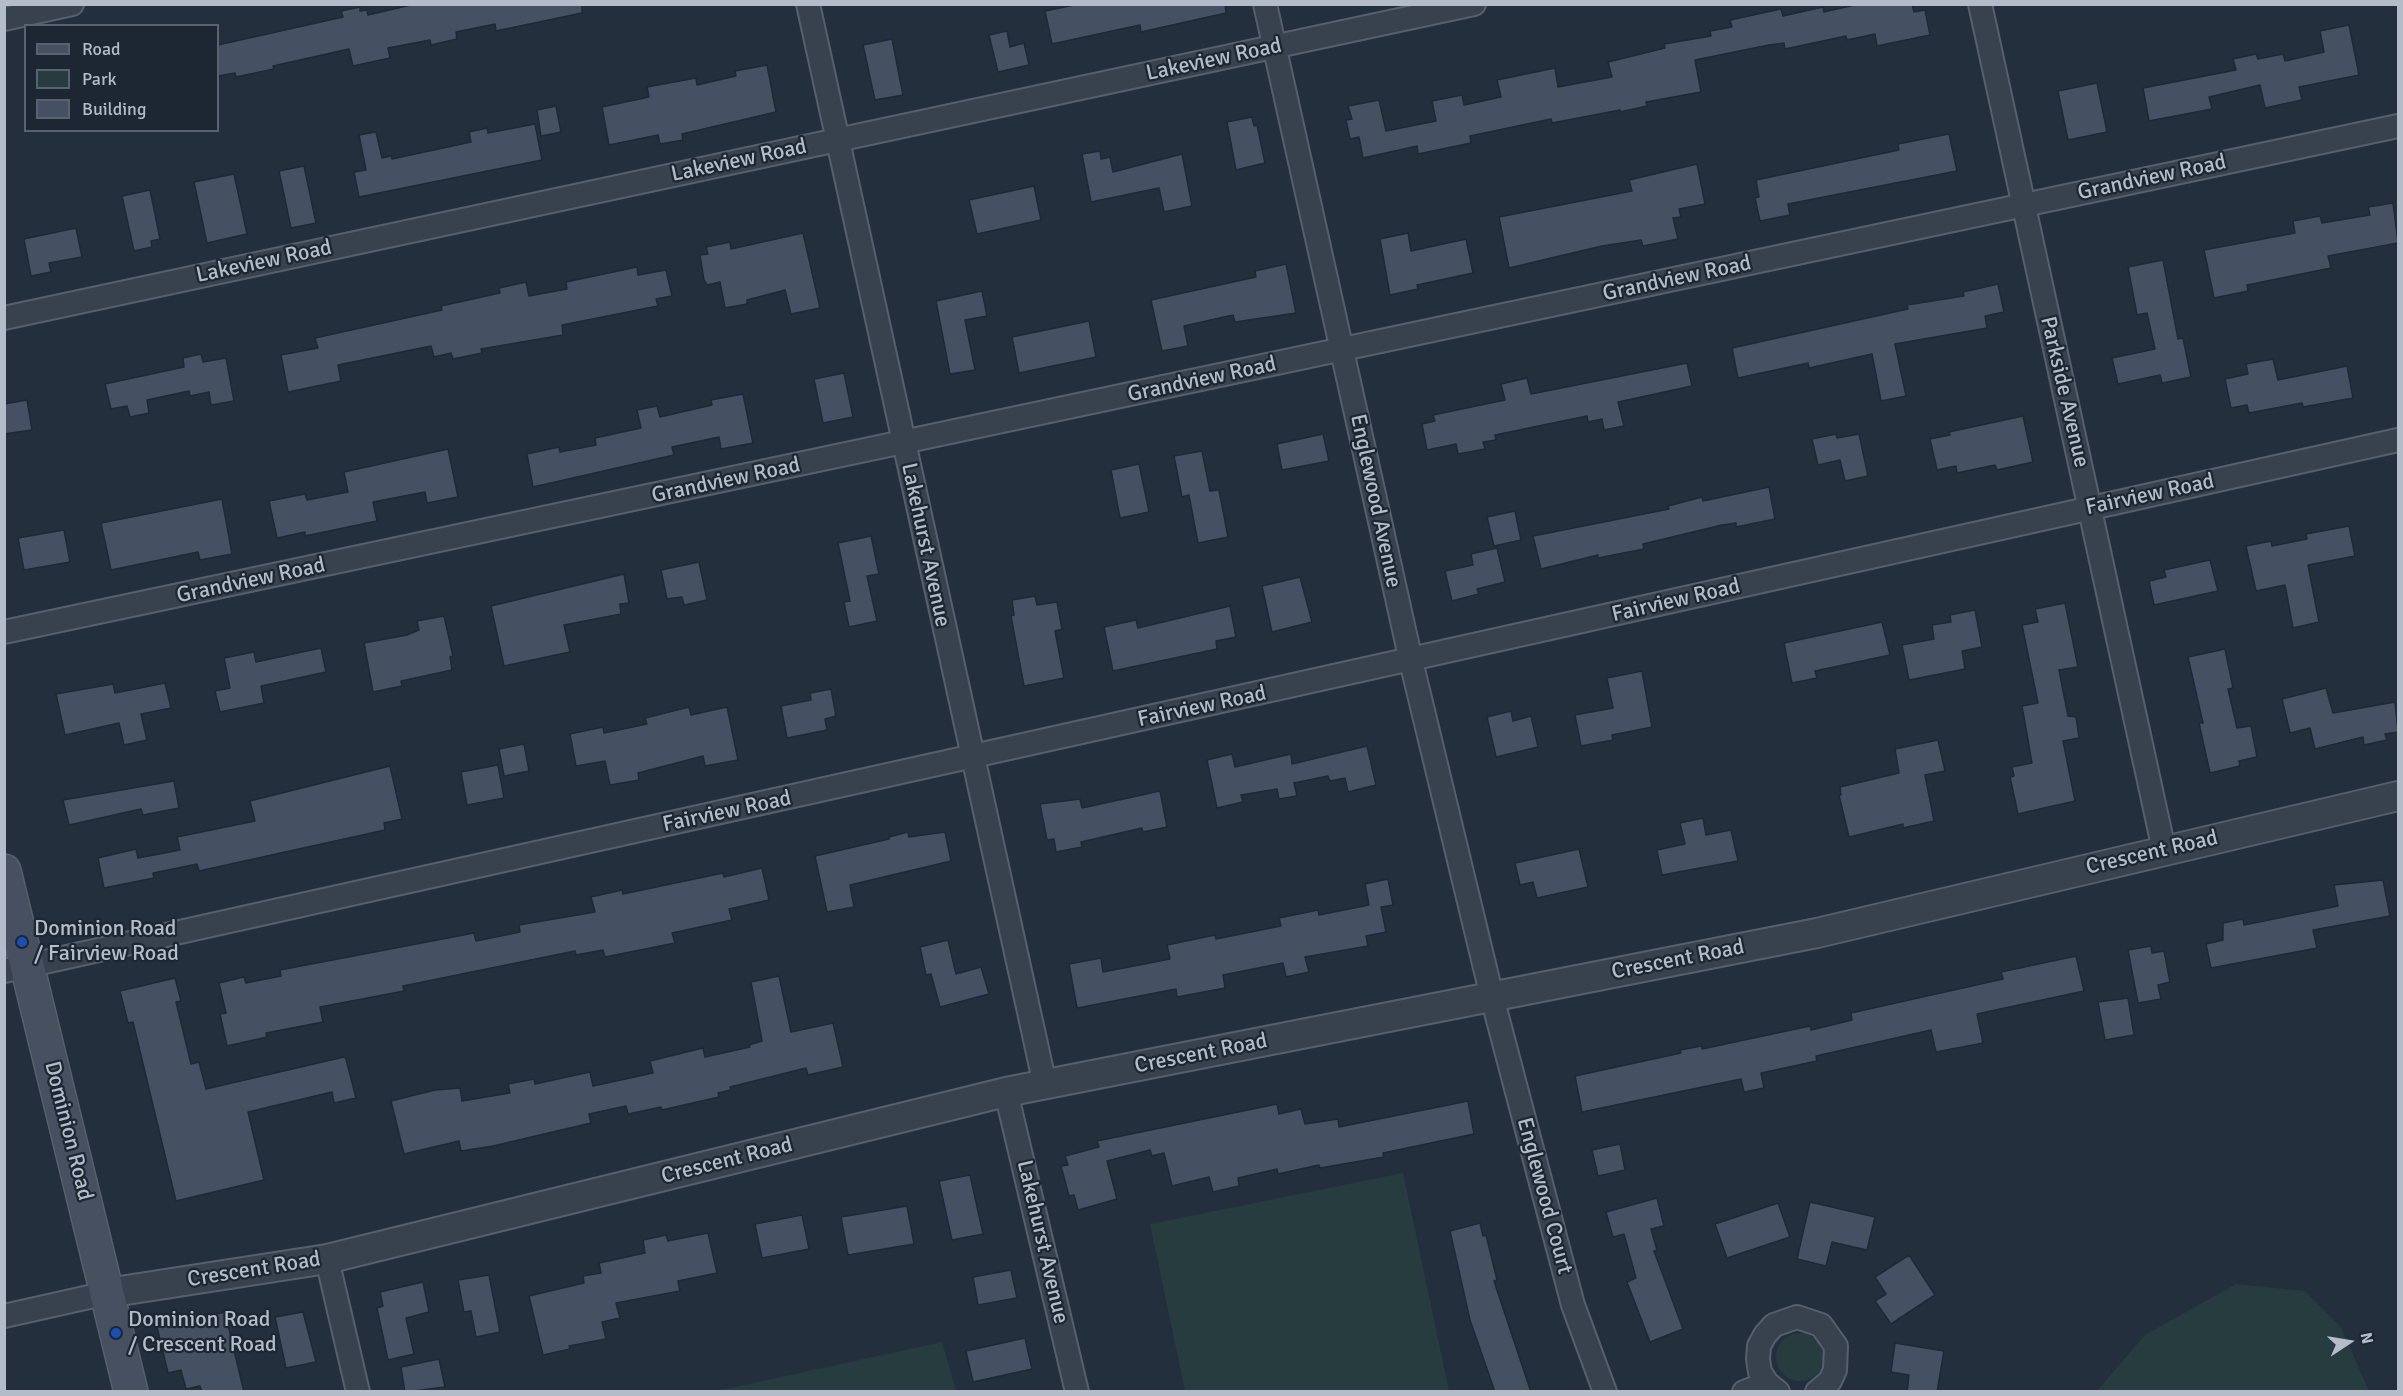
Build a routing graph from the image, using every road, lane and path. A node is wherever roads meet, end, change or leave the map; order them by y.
1 (72, 4) edge
2 (808, 4) edge
3 (1265, 4) edge
4 (1474, 4) edge
5 (1980, 4) edge
6 (4, 19) edge
7 (1274, 47) junction
8 (2398, 126) edge
9 (839, 139) junction
10 (2022, 205) junction
11 (4, 318) edge
12 (1342, 351) junction
13 (2398, 441) edge
14 (903, 444) junction
15 (2089, 508) junction
16 (4, 632) edge
17 (1411, 661) junction
18 (973, 757) junction
19 (2398, 796) edge
20 (2164, 850) junction
21 (4, 871) edge
22 (16, 969) edge
23 (1492, 997) junction
24 (1045, 1085) junction
25 (1006, 1092) junction
26 (327, 1259) junction
27 (107, 1293) junction
28 (4, 1316) edge
29 (1772, 1387) edge
30 (130, 1392) edge
31 (358, 1392) edge
32 (1077, 1392) edge
33 (1605, 1392) edge
34 (1744, 1392) edge
35 (1817, 1392) edge

1 - 6 street
2 - 9 street, Lakehurst Avenue
3 - 7 street, Englewood Avenue
4 - 7 street, Lakeview Road
5 - 10 street, Parkside Avenue
7 - 9 street, Lakeview Road
7 - 12 street, Englewood Avenue
8 - 10 street, Grandview Road
9 - 11 street, Lakeview Road
9 - 14 street, Lakehurst Avenue
10 - 12 street, Grandview Road
10 - 15 street, Parkside Avenue
12 - 14 street, Grandview Road
12 - 17 street, Englewood Avenue
13 - 15 street, Fairview Road
14 - 16 street, Grandview Road
14 - 18 street, Lakehurst Avenue
15 - 17 street, Fairview Road
15 - 20 street, Parkside Avenue
17 - 18 street, Fairview Road
17 - 23 street, Englewood Avenue
18 - 22 street, Fairview Road
18 - 24 street, Lakehurst Avenue
19 - 20 street, Crescent Road
20 - 23 street, Crescent Road
21 - 22 main road, Dominion Road
22 - 27 main road, Dominion Road
23 - 24 street, Crescent Road
23 - 33 street, Englewood Court
24 - 25 street, Crescent Road
25 - 26 street, Crescent Road
25 - 32 street, Lakehurst Avenue
26 - 27 street, Crescent Road
26 - 31 street
27 - 28 street, Crescent Road
27 - 30 main road, Dominion Road
29 - 34 street
29 - 35 street

